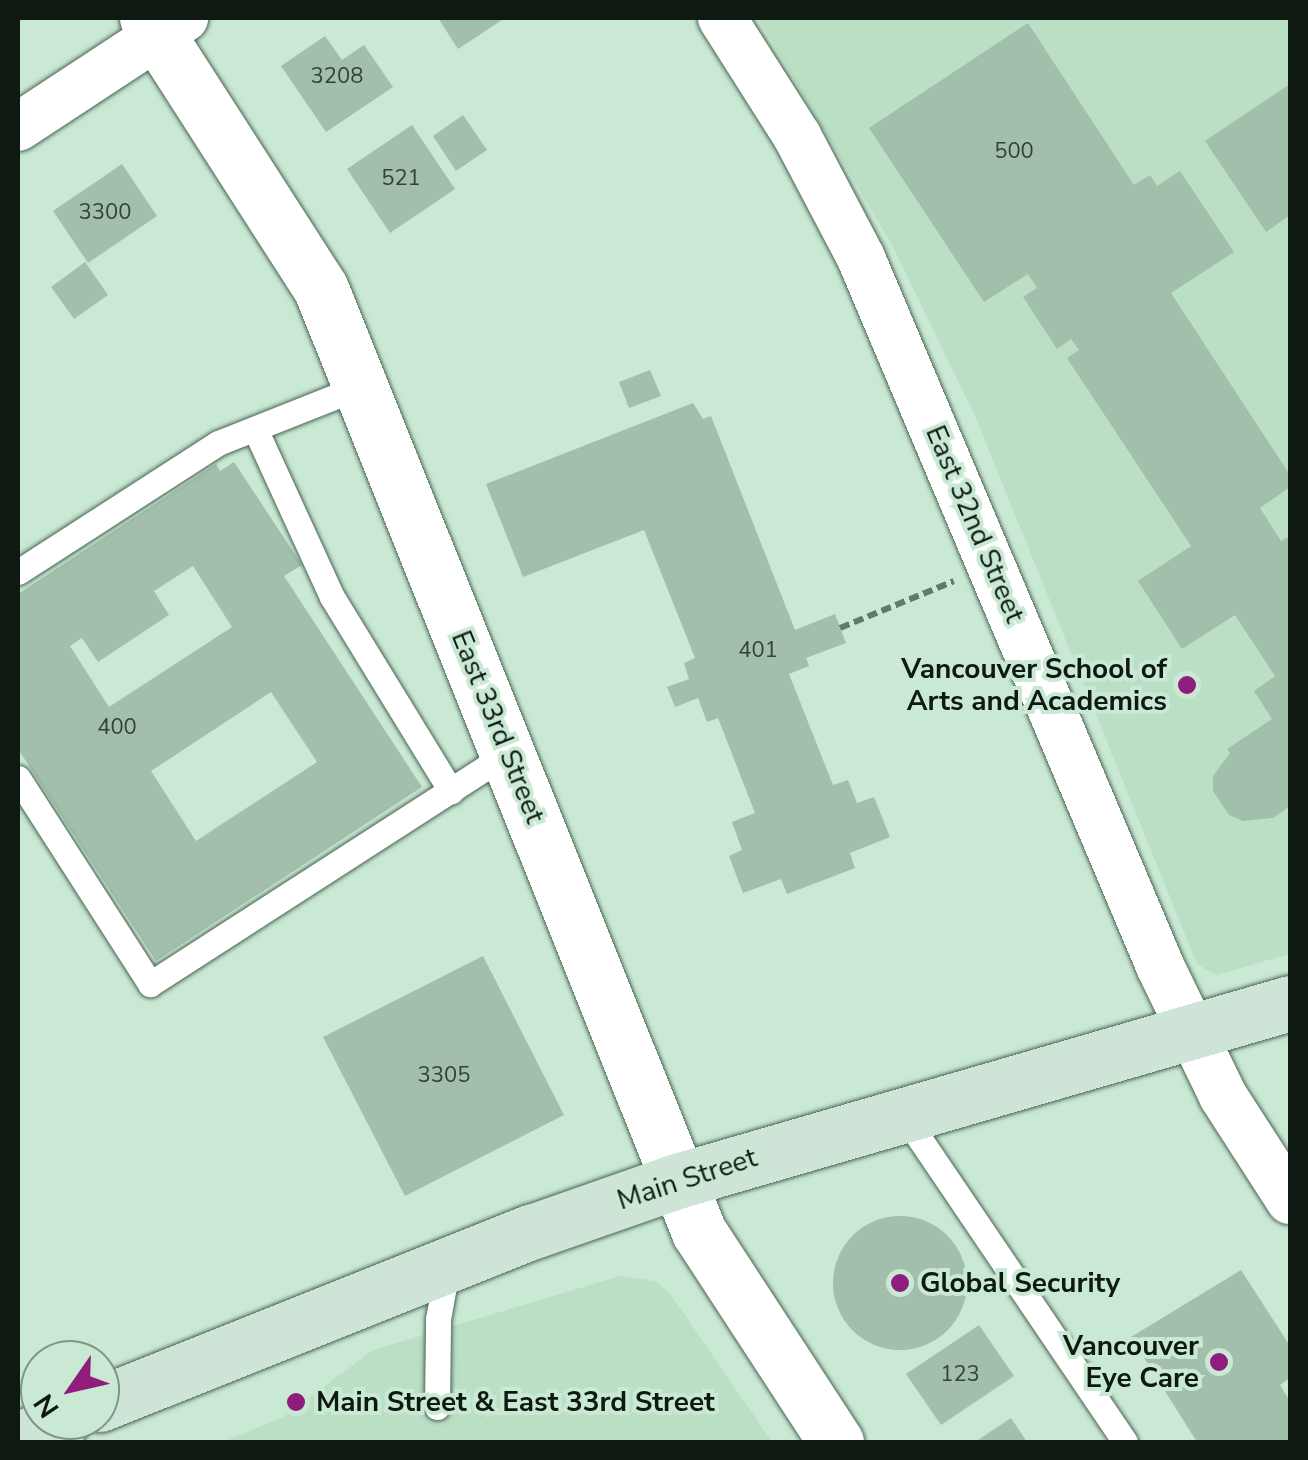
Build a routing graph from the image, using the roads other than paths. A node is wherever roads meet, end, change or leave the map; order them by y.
1 (722, 18) edge
2 (163, 23) edge
3 (18, 126) edge
4 (362, 386) junction
5 (256, 432) junction
6 (18, 572) edge
7 (509, 754) junction
8 (18, 778) edge
9 (451, 791) junction
10 (1290, 1003) edge
11 (1190, 1029) junction
12 (903, 1114) junction
13 (677, 1180) junction
14 (1290, 1200) edge
15 (448, 1264) junction
16 (120, 1396) edge
17 (437, 1407) dead end
18 (836, 1442) edge
19 (1125, 1442) edge

1 - 11 street, East 32nd Street
2 - 3 street
2 - 4 street, East 33rd Street
4 - 5 lane
4 - 7 street, East 33rd Street
5 - 6 lane
5 - 9 lane
7 - 9 lane
7 - 13 street, East 33rd Street
8 - 9 lane
10 - 11 main road, Main Street
11 - 12 main road, Main Street
11 - 14 street, East 32nd Street
12 - 13 main road, Main Street
12 - 19 lane
13 - 15 main road, Main Street
13 - 18 street, East 33rd Street
15 - 16 main road, Main Street
15 - 17 lane

